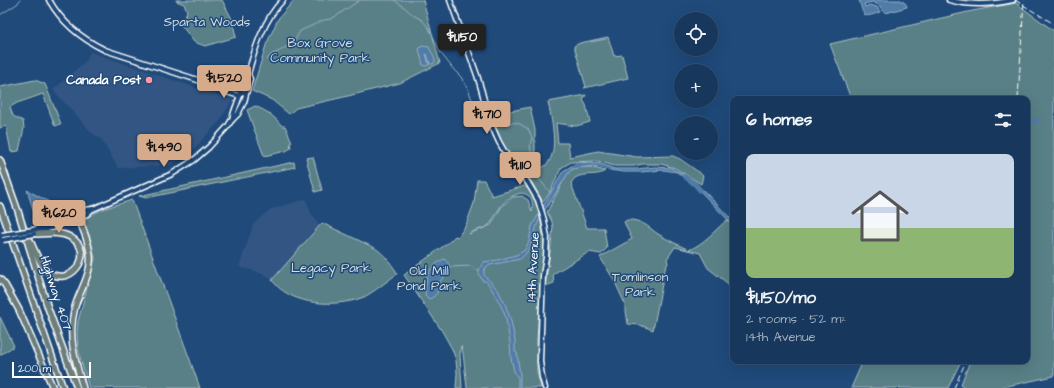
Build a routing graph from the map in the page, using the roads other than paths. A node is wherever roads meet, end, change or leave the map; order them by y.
1 (49, 0) edge
2 (283, 0) edge
3 (450, 0) edge
4 (949, 0) edge
5 (1013, 0) edge
6 (248, 74) junction
7 (246, 93) junction
8 (240, 94) junction
9 (231, 121) junction
10 (0, 160) edge
11 (0, 206) edge
12 (18, 211) junction
13 (0, 215) edge
14 (78, 215) junction
15 (33, 232) junction
16 (1, 238) edge
17 (13, 244) junction
18 (0, 280) edge
19 (53, 388) edge
20 (63, 388) edge
21 (77, 388) edge
22 (83, 388) edge
23 (545, 388) edge

1 - 8 main road
2 - 6 main road
3 - 23 main road, 14th Avenue
4 - 5 main road
6 - 7 main road
6 - 8 main road
7 - 8 main road
7 - 9 main road
8 - 9 main road
9 - 14 main road
10 - 12 highway, Highway 407
11 - 17 highway, Highway 407
12 - 15 highway
12 - 21 highway, Highway 407
13 - 17 highway
14 - 15 main road
14 - 22 highway
15 - 16 main road, bridge
17 - 20 highway, Highway 407
18 - 19 highway

